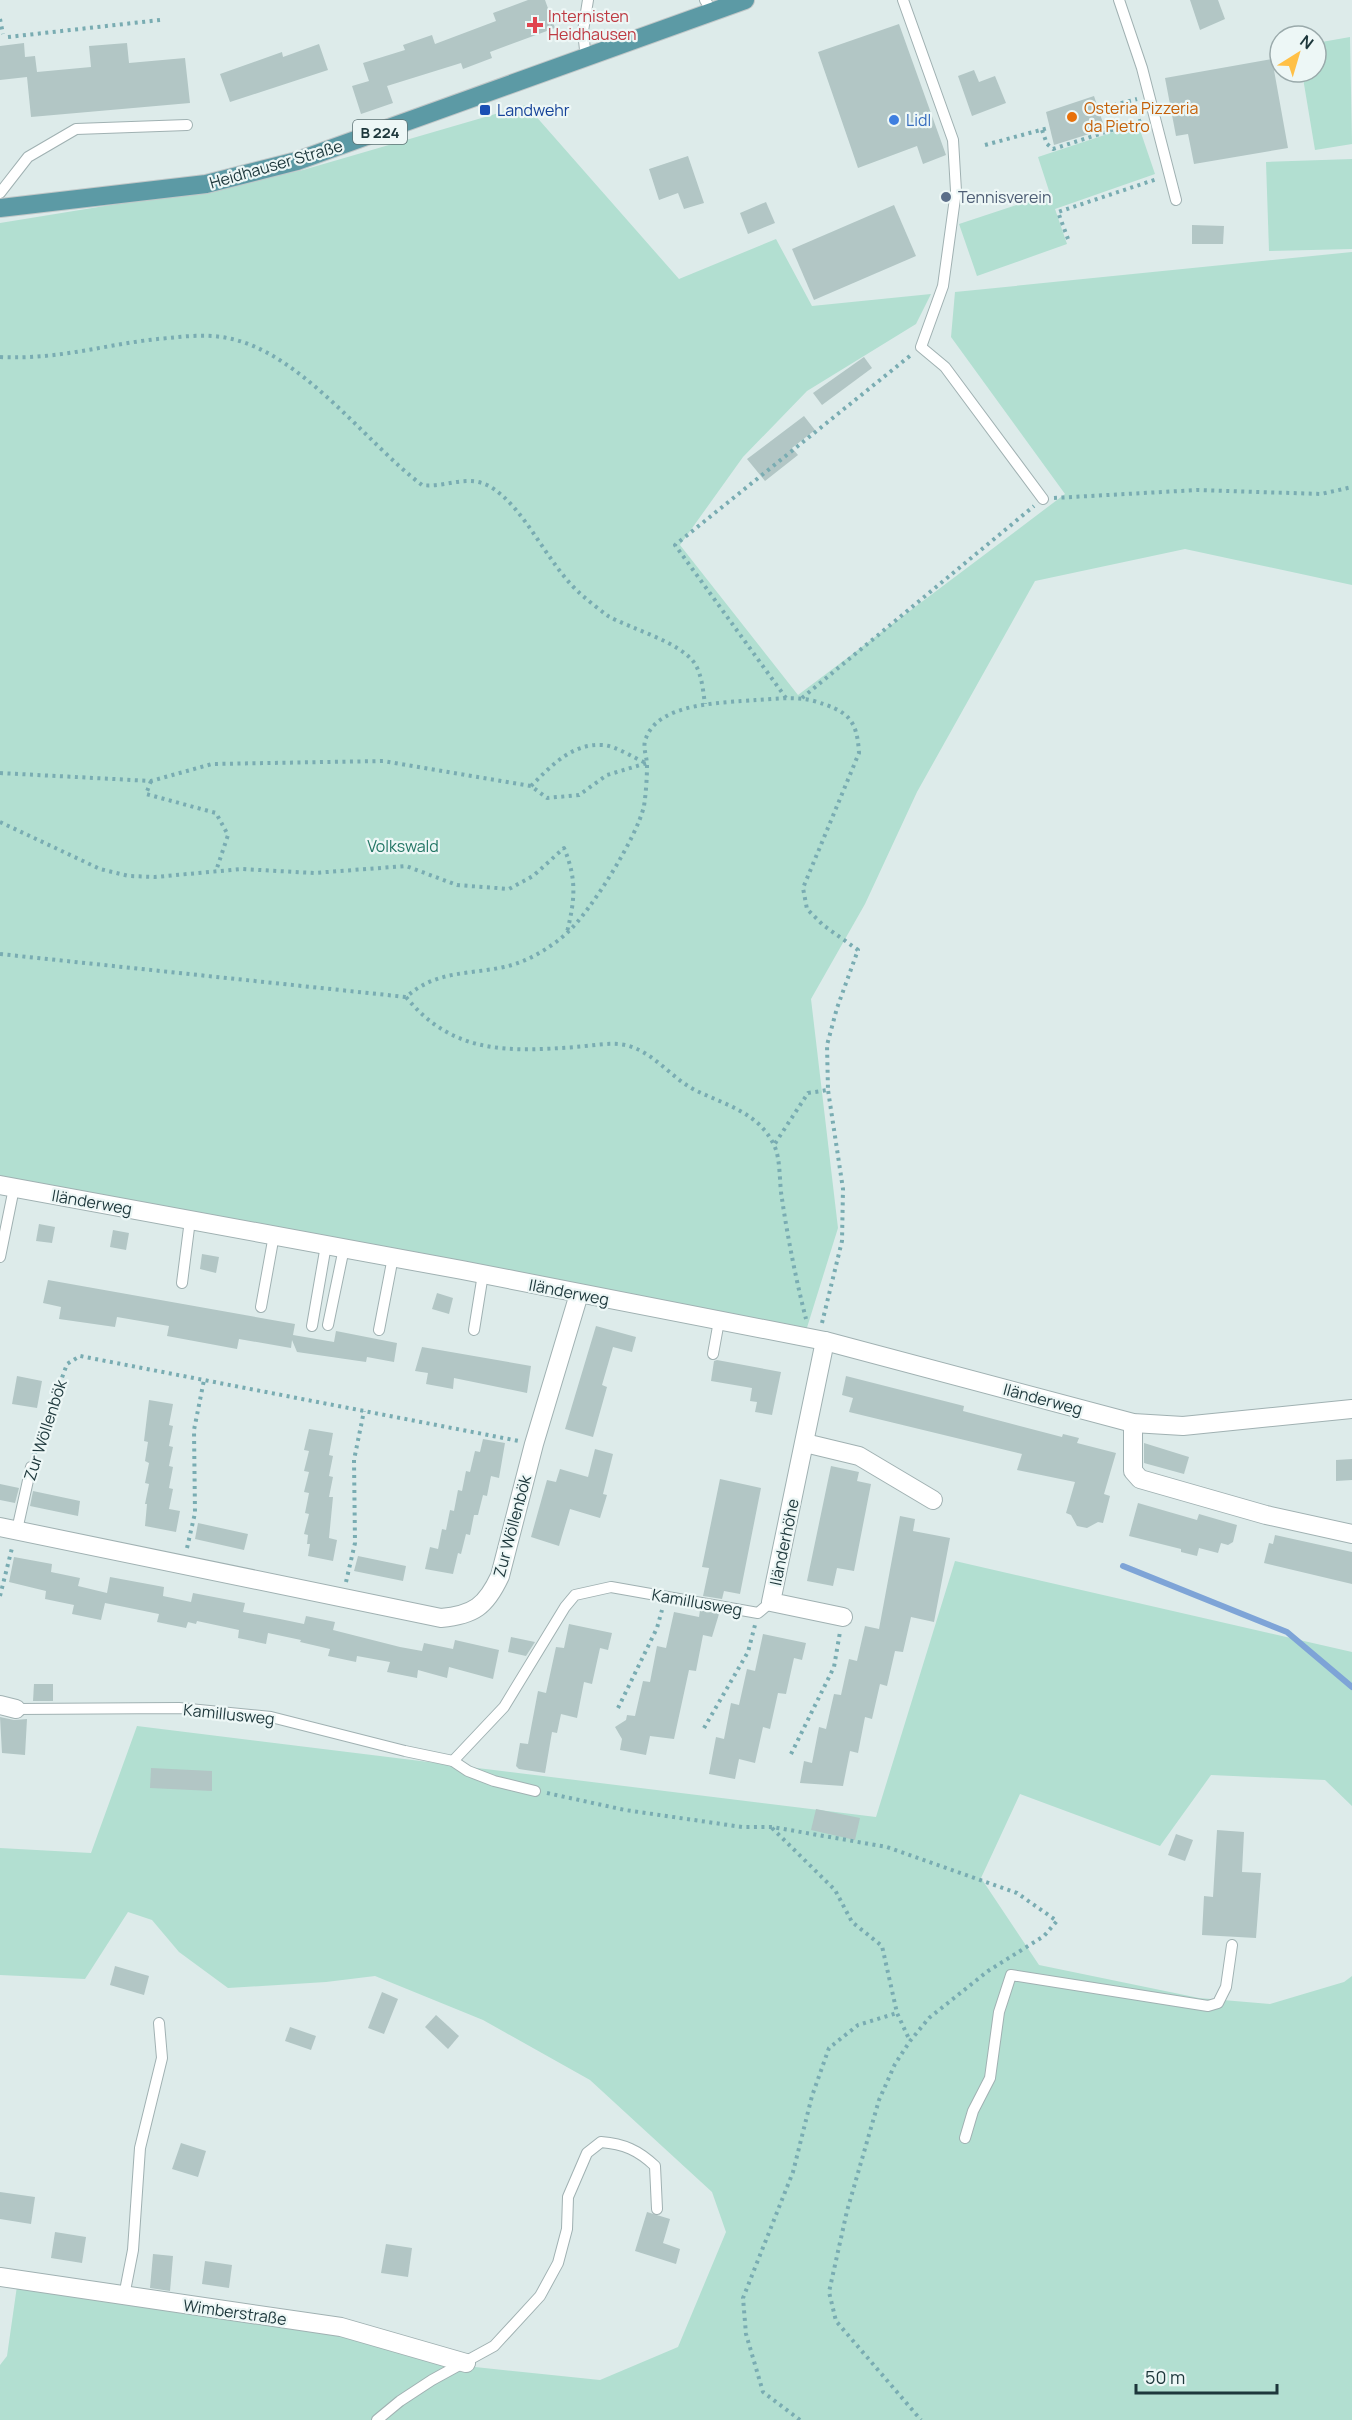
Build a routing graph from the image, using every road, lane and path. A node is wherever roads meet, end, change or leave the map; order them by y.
1 (588, 0) edge
2 (745, 0) edge
3 (903, 0) edge
4 (1119, 0) edge
5 (709, 5) edge
6 (0, 19) edge
7 (160, 20) dead end
8 (3, 34) dead end
9 (8, 37) dead end
10 (586, 59) junction
11 (1134, 100) dead end
12 (1099, 109) dead end
13 (1154, 116) junction
14 (187, 125) dead end
15 (1048, 128) dead end
16 (1042, 130) junction
17 (985, 145) dead end
18 (1169, 176) junction
19 (0, 194) edge
20 (1176, 200) dead end
21 (0, 208) edge
22 (1068, 239) dead end
23 (921, 347) junction
24 (0, 357) edge
25 (1352, 487) edge
26 (1044, 499) junction
27 (786, 698) junction
28 (802, 698) junction
29 (705, 704) junction
30 (647, 763) junction
31 (0, 773) edge
32 (151, 782) junction
33 (531, 786) junction
34 (0, 822) edge
35 (216, 871) junction
36 (567, 933) junction
37 (0, 954) edge
38 (406, 997) junction
39 (828, 1090) junction
40 (774, 1145) junction
41 (7, 1186) edge
42 (190, 1220) junction
43 (274, 1235) junction
44 (335, 1246) junction
45 (0, 1257) edge
46 (393, 1257) junction
47 (483, 1274) junction
48 (182, 1283) dead end
49 (579, 1294) junction
50 (261, 1307) dead end
51 (719, 1321) junction
52 (328, 1325) dead end
53 (312, 1326) dead end
54 (380, 1330) dead end
55 (474, 1330) dead end
56 (818, 1340) junction
57 (713, 1354) dead end
58 (204, 1380) junction
59 (1352, 1409) edge
60 (364, 1411) junction
61 (1133, 1423) junction
62 (805, 1443) junction
63 (534, 1444) junction
64 (31, 1467) joint
65 (933, 1500) dead end
66 (8, 1528) edge
67 (1352, 1534) edge
68 (183, 1564) junction
69 (0, 1596) edge
70 (343, 1597) junction
71 (665, 1598) junction
72 (765, 1607) junction
73 (843, 1617) joint
74 (8, 1707) edge
75 (618, 1708) dead end
76 (704, 1728) dead end
77 (791, 1754) dead end
78 (453, 1761) junction
79 (535, 1791) joint
80 (772, 1827) junction
81 (1232, 1945) dead end
82 (897, 2013) junction
83 (159, 2023) dead end
84 (910, 2041) junction
85 (964, 2138) dead end
86 (657, 2209) dead end
87 (0, 2277) edge
88 (124, 2295) junction
89 (466, 2363) junction
90 (377, 2420) edge
91 (800, 2420) edge
92 (921, 2420) edge

1 - 10 lane
2 - 5 main road, Heidhauser Straße / B 224
3 - 23 lane
4 - 13 lane
5 - 10 main road, Heidhauser Straße / B 224
6 - 8 path
7 - 9 path
10 - 21 main road, Heidhauser Straße / B 224
11 - 12 path
13 - 16 path
13 - 18 lane
14 - 19 lane
15 - 16 path
16 - 17 path
18 - 20 lane
18 - 22 path
23 - 26 lane
23 - 27 path
24 - 29 path
25 - 26 path
26 - 28 path
27 - 28 path
27 - 29 path
28 - 39 path
29 - 30 path
30 - 33 path
30 - 33 path
30 - 36 path
31 - 32 path
32 - 33 path
32 - 35 path
34 - 35 path
35 - 36 path
36 - 38 path
37 - 38 path
38 - 40 path
39 - 40 path
39 - 56 path
40 - 56 path
41 - 42 street, Iländerweg
41 - 45 lane
42 - 43 street, Iländerweg
42 - 48 lane
43 - 44 street, Iländerweg
43 - 50 lane
44 - 46 street, Iländerweg
44 - 52 lane
44 - 53 lane
46 - 47 street, Iländerweg
46 - 54 lane
47 - 49 street, Iländerweg
47 - 55 lane
49 - 51 street, Iländerweg
49 - 63 street, Zur Wöllenbök
51 - 56 street, Iländerweg
51 - 57 lane
56 - 61 street, Iländerweg
56 - 62 street, Iländerhöhe
58 - 60 path, Zur Wöllenbök
58 - 64 path, Zur Wöllenbök
58 - 68 path
59 - 61 street, Iländerweg
60 - 63 path, Zur Wöllenbök
60 - 70 path
61 - 67 street
62 - 65 street
62 - 72 street, Iländerhöhe
63 - 70 street, Zur Wöllenbök
64 - 66 lane, Zur Wöllenbök
66 - 68 street, Zur Wöllenbök
66 - 69 path
68 - 70 street, Zur Wöllenbök
71 - 72 lane, Kamillusweg
71 - 75 path
71 - 78 lane, Kamillusweg
72 - 73 street, Iländerhöhe
72 - 76 path
73 - 77 path
74 - 78 lane, Kamillusweg
78 - 79 lane, Kamillusweg
79 - 80 path
80 - 82 path
80 - 84 path
81 - 85 lane
82 - 84 path
82 - 91 path
83 - 88 lane
84 - 92 path
86 - 89 lane
87 - 88 street, Wimberstraße
88 - 89 street, Wimberstraße
89 - 90 lane

